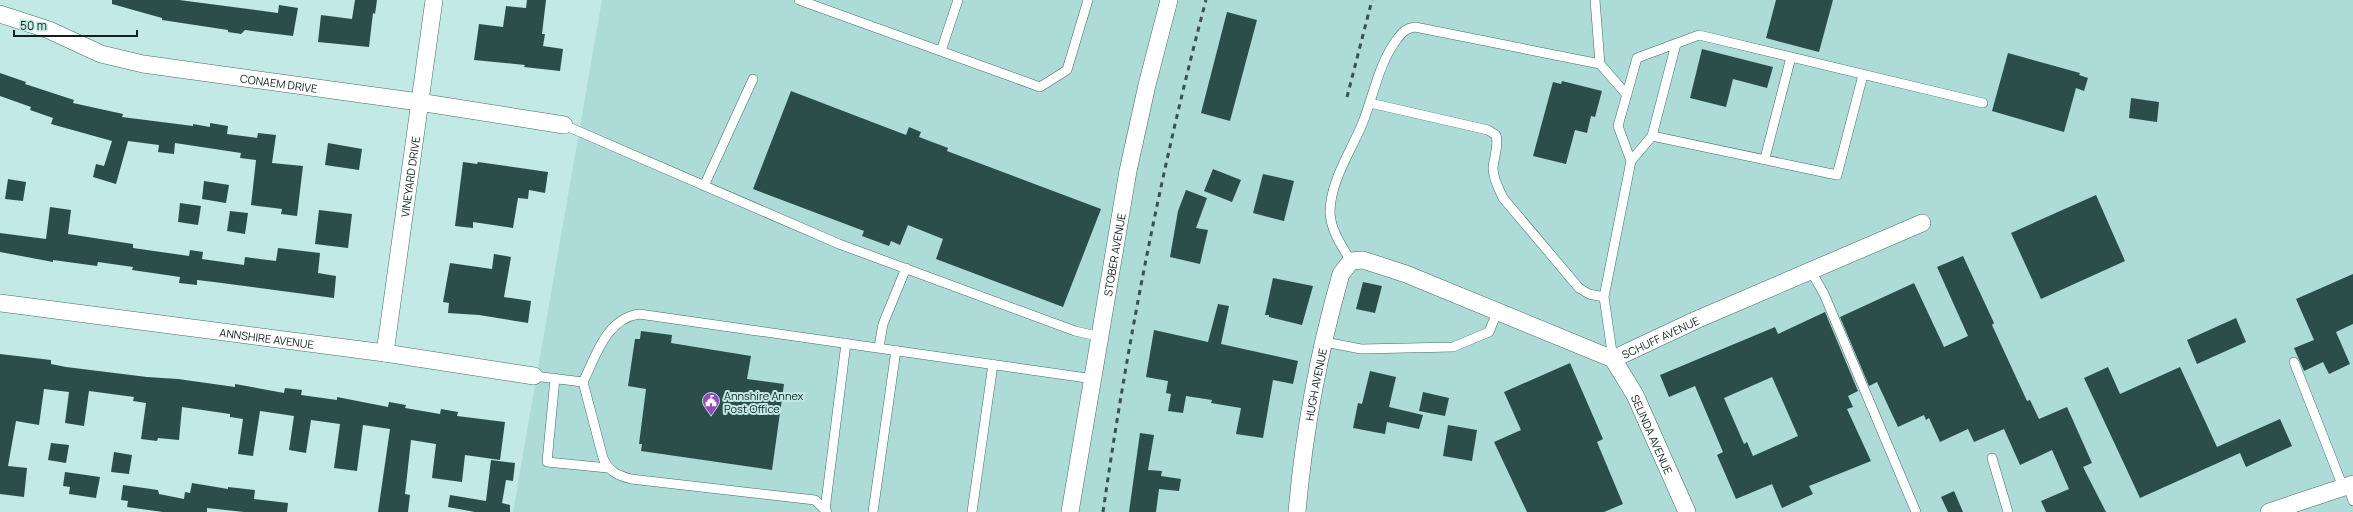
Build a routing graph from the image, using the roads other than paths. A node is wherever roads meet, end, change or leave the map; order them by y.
1 (434, 0) edge
2 (799, 0) edge
3 (958, 0) edge
4 (1088, 0) edge
5 (1169, 0) edge
6 (1595, 0) edge
7 (0, 14) edge
8 (1676, 44) junction
9 (941, 51) junction
10 (1791, 57) junction
11 (1600, 64) junction
12 (1864, 74) junction
13 (753, 79) dead end
14 (1627, 95) junction
15 (419, 102) junction
16 (1370, 103) junction
17 (1983, 103) dead end
18 (564, 125) joint
19 (1652, 136) junction
20 (1765, 158) junction
21 (1631, 161) junction
22 (704, 186) junction
23 (1922, 223) dead end
24 (1351, 261) junction
25 (906, 268) junction
26 (1811, 271) junction
27 (1604, 297) junction
28 (0, 303) edge
29 (1498, 310) junction
30 (1101, 337) junction
31 (1325, 342) junction
32 (846, 343) junction
33 (879, 347) junction
34 (896, 350) junction
35 (386, 353) junction
36 (1613, 359) junction
37 (2294, 362) dead end
38 (993, 364) junction
39 (534, 376) joint
40 (555, 378) junction
41 (1094, 379) junction
42 (583, 382) junction
43 (1992, 458) dead end
44 (608, 468) junction
45 (2349, 489) edge
46 (826, 511) edge
47 (2277, 511) edge
48 (874, 512) edge
49 (972, 512) edge
50 (1070, 512) edge
51 (1297, 512) edge
52 (1688, 512) edge
53 (1916, 512) edge
54 (2008, 512) edge

1 - 15 street, VINEYARD DRIVE
2 - 9 lane
3 - 9 lane
4 - 9 lane
5 - 30 street, STOBER AVENUE
6 - 11 lane
7 - 15 street, CONAEM DRIVE
8 - 10 lane
8 - 14 lane
8 - 19 lane
10 - 12 lane
10 - 20 lane
11 - 14 lane
11 - 16 lane
12 - 17 lane
12 - 20 lane
13 - 22 lane
14 - 21 lane
15 - 18 street, CONAEM DRIVE
15 - 35 street, VINEYARD DRIVE
16 - 24 lane
16 - 27 lane
18 - 22 lane
19 - 20 lane
19 - 21 lane
21 - 27 lane
22 - 25 lane
23 - 26 street, SCHUFF AVENUE
24 - 29 street, SCHUFF AVENUE
24 - 31 street, HUGH AVENUE
25 - 30 lane
25 - 33 lane
26 - 36 street, SCHUFF AVENUE
26 - 53 lane
27 - 36 lane
28 - 35 street, ANNSHIRE AVENUE
29 - 31 lane
29 - 36 street, SCHUFF AVENUE
30 - 41 street, STOBER AVENUE
31 - 51 street, HUGH AVENUE
32 - 33 lane
32 - 42 lane
32 - 46 lane
33 - 34 lane
34 - 38 lane
34 - 48 lane
35 - 39 street, ANNSHIRE AVENUE
36 - 52 street, SELINDA AVENUE
37 - 45 lane
38 - 41 lane
38 - 49 lane
39 - 40 lane
40 - 42 lane
40 - 44 lane
41 - 50 street, STOBER AVENUE
42 - 44 lane
43 - 54 lane
44 - 46 lane
45 - 47 street

